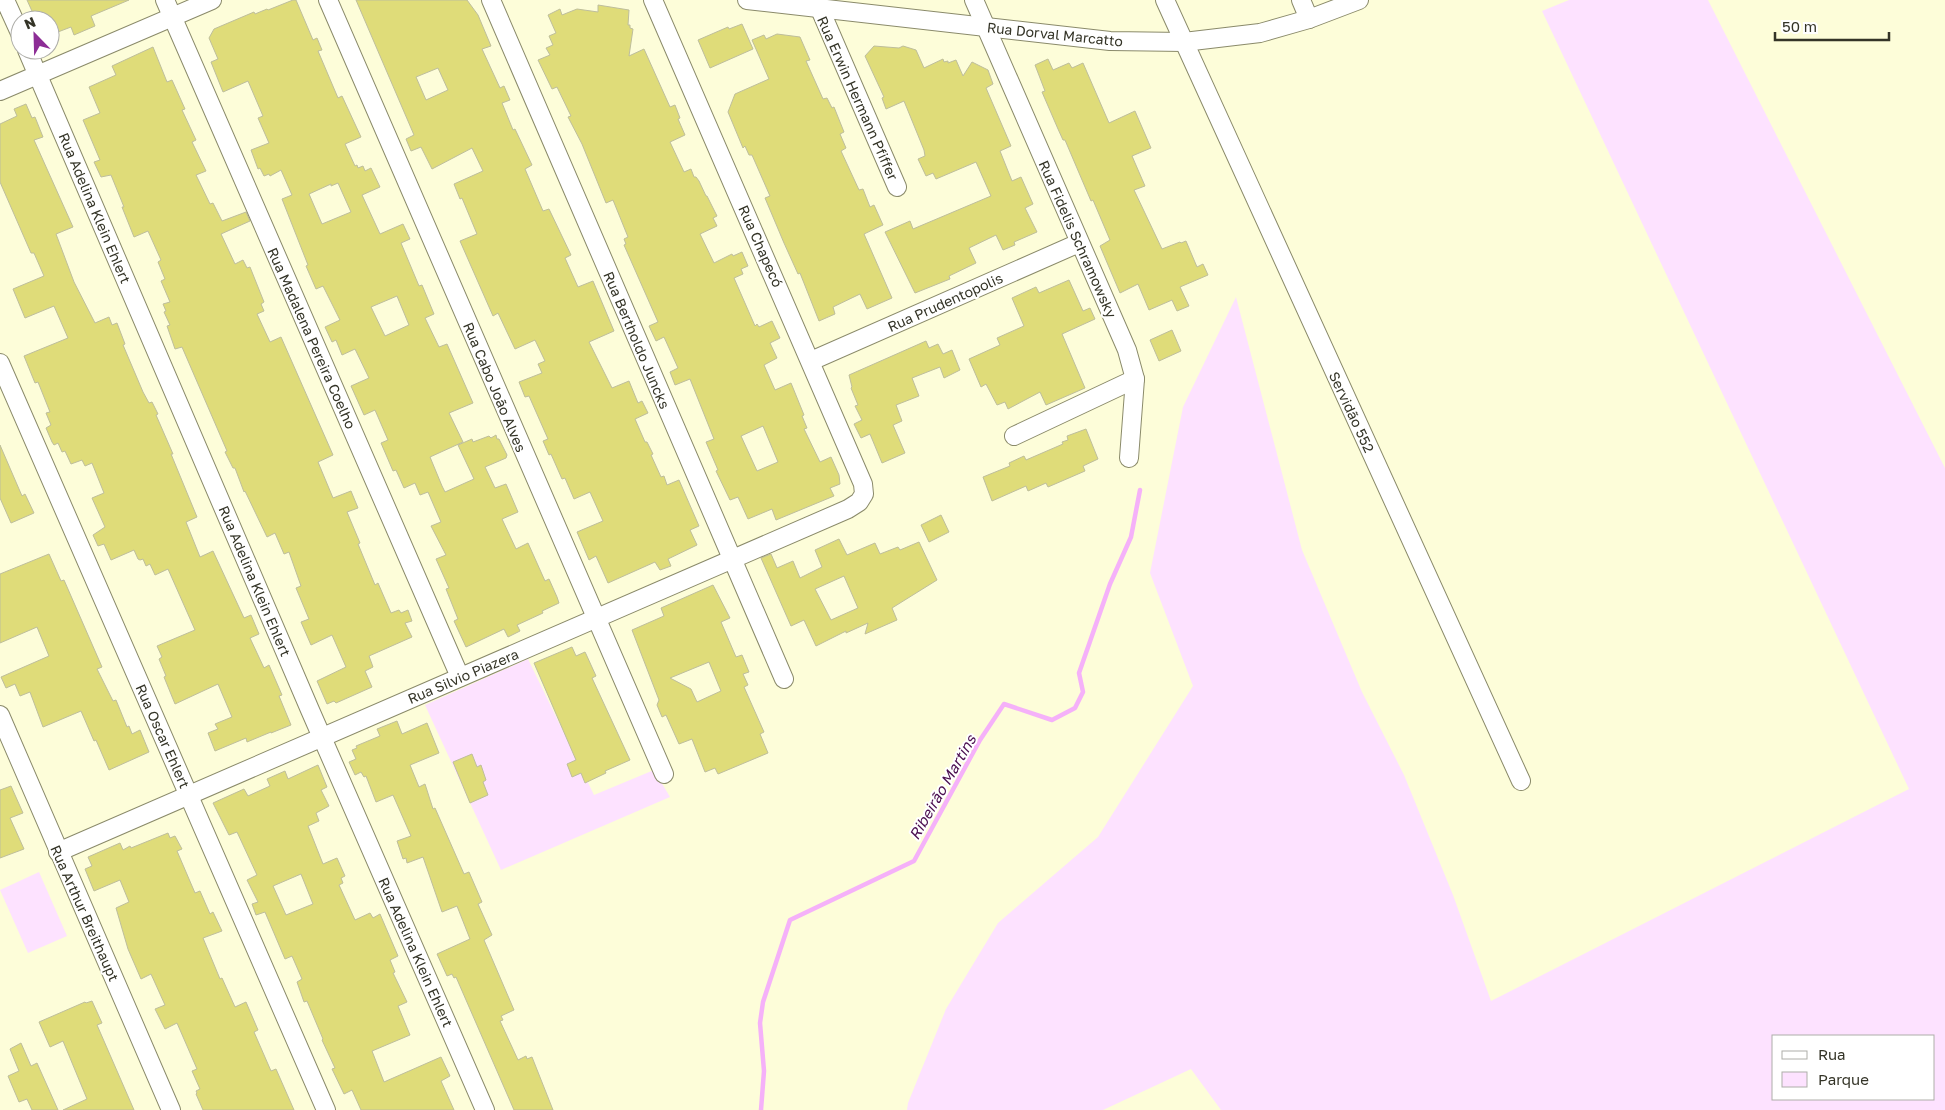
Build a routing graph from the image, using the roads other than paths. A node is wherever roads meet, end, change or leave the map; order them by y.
1 (165, 0) edge
2 (212, 0) edge
3 (328, 0) edge
4 (491, 0) edge
5 (652, 0) edge
6 (747, 0) edge
7 (974, 0) edge
8 (1165, 0) edge
9 (1301, 0) edge
10 (1359, 0) edge
11 (817, 4) edge
12 (172, 17) junction
13 (1309, 19) junction
14 (986, 27) junction
15 (1184, 42) junction
16 (32, 60) edge
17 (38, 74) junction
18 (0, 91) edge
19 (897, 187) dead end
20 (1079, 244) junction
21 (810, 360) junction
22 (0, 363) edge
23 (1135, 379) junction
24 (1014, 436) dead end
25 (1129, 458) dead end
26 (864, 494) joint
27 (731, 560) junction
28 (595, 620) junction
29 (460, 677) junction
30 (784, 679) dead end
31 (0, 715) edge
32 (322, 737) junction
33 (664, 774) dead end
34 (1521, 781) dead end
35 (189, 795) junction
36 (58, 852) junction
37 (171, 1110) edge
38 (326, 1110) edge
39 (485, 1110) edge

1 - 12 street, Rua Madalena Pereira Coelho
2 - 12 street
3 - 28 street, Rua Cabo João Alves
4 - 27 street, Rua Bertholdo Juncks
5 - 21 street, Rua Chapecó
6 - 11 street, Rua Dorval Marcatto
7 - 14 street, Rua Fidelis Schramowsky
8 - 15 street, Servidão 552
9 - 13 street
10 - 13 street, Rua Dorval Marcatto
11 - 14 street, Rua Dorval Marcatto
11 - 19 street, Rua Erwin Hermann Pfiffer
12 - 17 street
12 - 29 street, Rua Madalena Pereira Coelho
13 - 15 street, Rua Dorval Marcatto
14 - 15 street, Rua Dorval Marcatto
14 - 20 street, Rua Fidelis Schramowsky
15 - 34 street, Servidão 552
16 - 17 street, Rua Adelina Klein Ehlert
17 - 18 street
17 - 32 street, Rua Adelina Klein Ehlert
20 - 21 street, Rua Prudentopolis
20 - 23 street, Rua Fidelis Schramowsky
21 - 26 street, Rua Chapecó
22 - 35 street, Rua Oscar Ehlert
23 - 24 street
23 - 25 street, Rua Fidelis Schramowsky
26 - 27 street, Rua Silvio Piazera
27 - 28 street, Rua Silvio Piazera
27 - 30 street, Rua Bertholdo Juncks
28 - 29 street, Rua Silvio Piazera
28 - 33 street, Rua Cabo João Alves
29 - 32 street, Rua Silvio Piazera
31 - 36 street, Rua Arthur Breithaupt
32 - 35 street, Rua Silvio Piazera
32 - 39 street, Rua Adelina Klein Ehlert
35 - 36 street, Rua Silvio Piazera
35 - 38 street, Rua Oscar Ehlert
36 - 37 street, Rua Arthur Breithaupt

